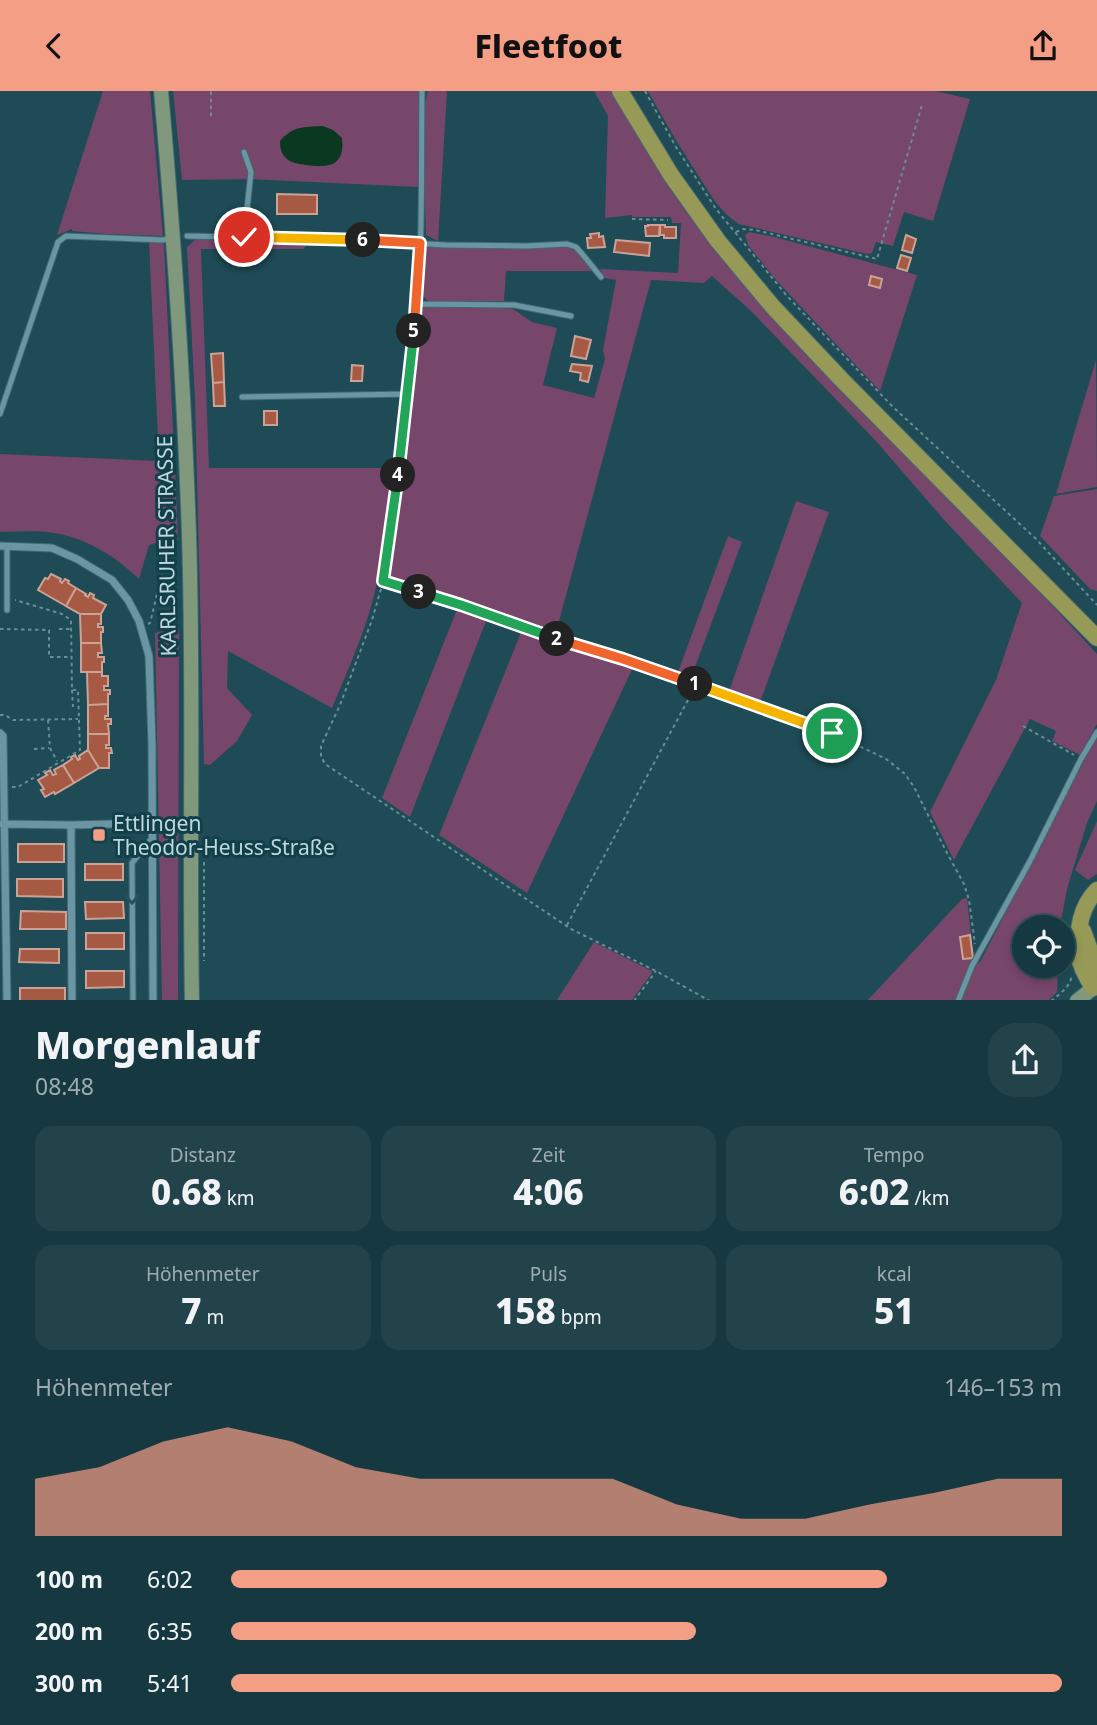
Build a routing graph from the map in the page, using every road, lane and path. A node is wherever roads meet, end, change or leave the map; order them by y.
1 (161, 91) edge
2 (211, 91) edge
3 (422, 91) edge
4 (620, 91) edge
5 (645, 91) edge
6 (922, 105) dead end
7 (211, 116) dead end
8 (244, 152) dead end
9 (632, 219) dead end
10 (668, 220) dead end
11 (736, 232) junction
12 (181, 237) junction
13 (244, 237) junction
14 (420, 243) junction
15 (601, 277) dead end
16 (417, 304) junction
17 (571, 316) dead end
18 (408, 394) junction
19 (242, 397) dead end
20 (0, 414) edge
21 (189, 537) junction
22 (3, 546) edge
23 (383, 581) junction
24 (7, 598) junction
25 (1097, 605) edge
26 (7, 610) dead end
27 (141, 627) junction
28 (0, 629) edge
29 (59, 629) dead end
30 (71, 629) junction
31 (1097, 638) edge
32 (72, 657) junction
33 (696, 685) junction
34 (72, 690) junction
35 (73, 707) dead end
36 (0, 715) edge
37 (48, 719) junction
38 (79, 719) junction
39 (1023, 726) dead end
40 (1097, 732) edge
41 (0, 733) edge
42 (50, 748) junction
43 (34, 749) dead end
44 (1081, 759) junction
45 (58, 763) junction
46 (4, 787) junction
47 (152, 823) junction
48 (2, 824) edge
49 (71, 825) junction
50 (152, 838) junction
51 (1097, 890) edge
52 (567, 926) junction
53 (981, 953) junction
54 (1089, 956) edge
55 (1097, 969) edge
56 (656, 971) junction
57 (1095, 987) edge
58 (7, 1000) edge
59 (72, 1000) edge
60 (133, 1000) edge
61 (153, 1000) edge
62 (192, 1000) edge
63 (634, 1000) edge
64 (710, 1000) edge
65 (958, 1000) edge
66 (1051, 1000) edge
67 (1077, 1000) edge

1 - 12 main road, KARLSRUHER STRASSE
2 - 7 path
3 - 14 lane
4 - 31 main road
5 - 11 path
6 - 11 path
8 - 13 lane
9 - 10 path
11 - 25 path
12 - 13 lane
12 - 20 lane
12 - 21 main road, KARLSRUHER STRASSE
13 - 14 lane
14 - 15 lane
14 - 16 lane
16 - 17 lane
16 - 18 lane
18 - 19 lane
18 - 23 lane
21 - 27 path
21 - 62 main road, KARLSRUHER STRASSE
22 - 24 lane
22 - 27 street
23 - 33 path
23 - 52 path
24 - 26 lane
24 - 30 path
27 - 47 street
28 - 32 path
29 - 30 path
30 - 32 path
32 - 34 path
33 - 52 path
33 - 53 path
34 - 35 path
34 - 38 path
36 - 37 path
37 - 38 path
37 - 42 path
38 - 45 path
39 - 44 path
40 - 44 lane
41 - 46 street
42 - 43 path
42 - 45 path
44 - 53 lane
45 - 46 path
46 - 48 street
47 - 49 street
47 - 50 street
48 - 49 street
48 - 58 street
49 - 59 street
50 -> 60 lane
50 - 61 street
51 - 54 main road
52 - 56 path
53 - 65 lane
54 - 55 main road
54 - 57 main road
54 - 66 path
56 - 63 path
56 - 64 path
57 - 67 main road

